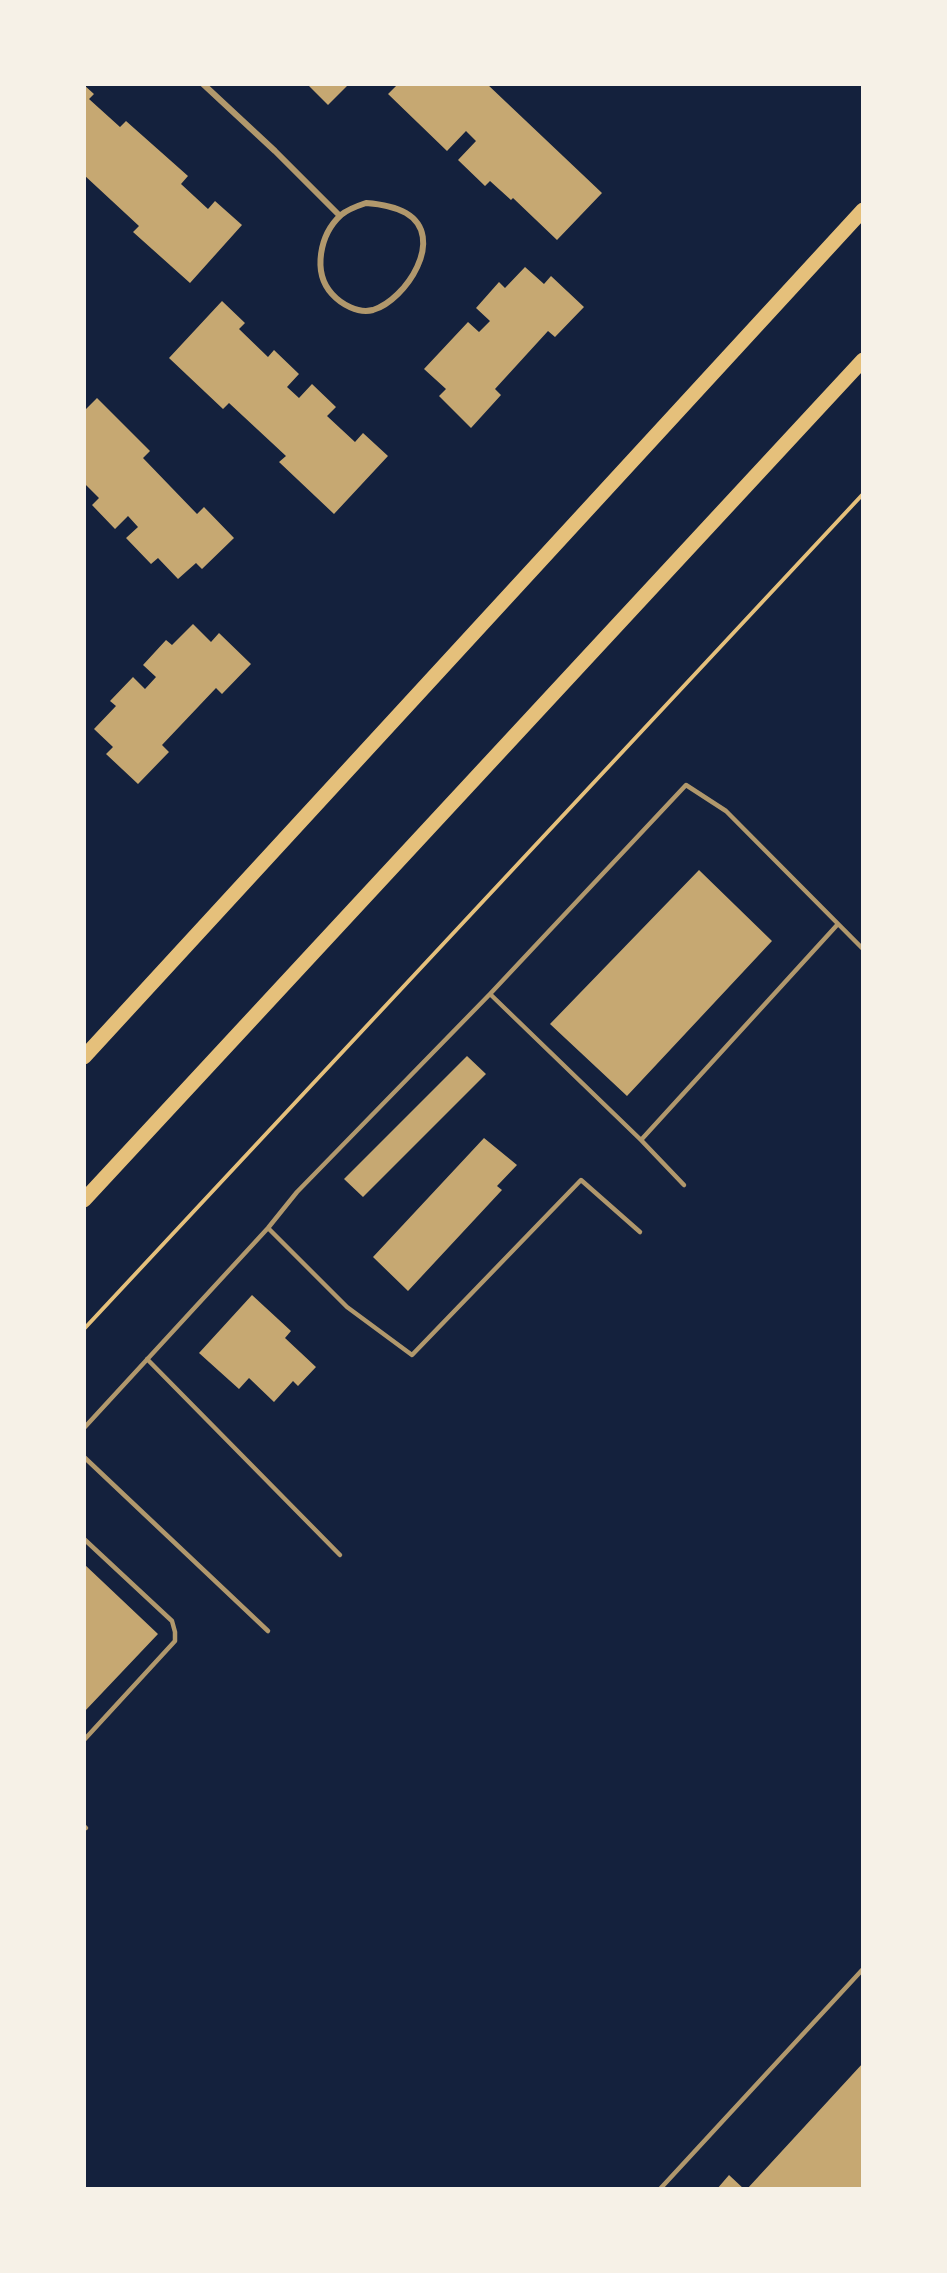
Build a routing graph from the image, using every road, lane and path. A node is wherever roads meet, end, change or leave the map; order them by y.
1 (203, 84) edge
2 (863, 210) edge
3 (340, 216) junction
4 (863, 360) edge
5 (863, 494) edge
6 (838, 924) junction
7 (863, 949) edge
8 (490, 994) junction
9 (84, 1057) edge
10 (641, 1140) junction
11 (684, 1185) dead end
12 (84, 1200) edge
13 (268, 1228) junction
14 (640, 1232) dead end
15 (84, 1329) edge
16 (147, 1359) junction
17 (84, 1428) edge
18 (84, 1457) edge
19 (84, 1539) edge
20 (340, 1555) dead end
21 (268, 1631) dead end
22 (84, 1740) edge
23 (863, 1969) edge
24 (660, 2189) edge

1 - 3 street
2 - 9 main road
3 - 3 street
4 - 12 main road
5 - 15 path
6 - 7 lane
6 - 8 lane
6 - 10 lane
8 - 10 lane
8 - 13 lane
10 - 11 lane
13 - 14 lane
13 - 16 lane
16 - 17 lane
16 - 20 lane
18 - 21 lane
19 - 22 lane
23 - 24 lane

